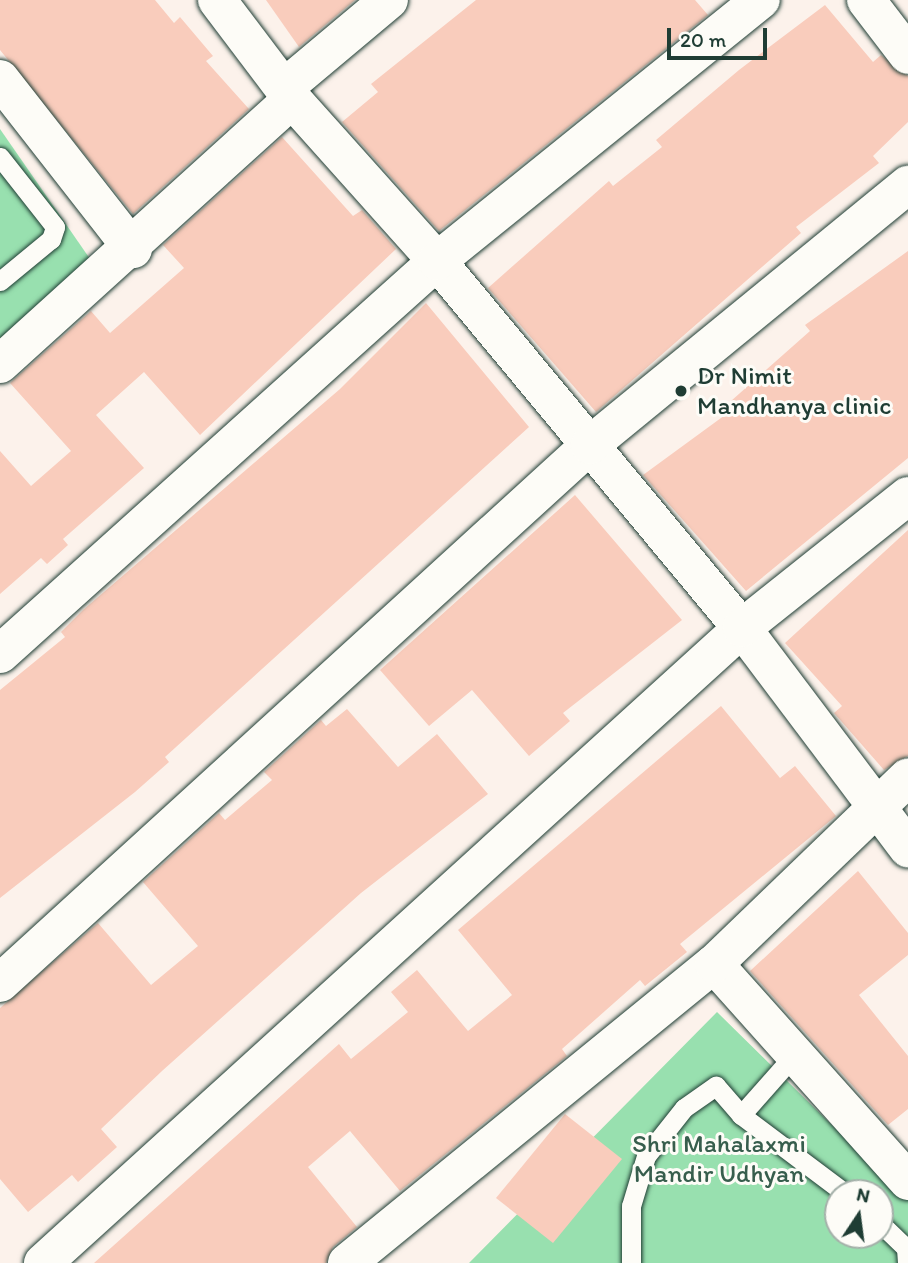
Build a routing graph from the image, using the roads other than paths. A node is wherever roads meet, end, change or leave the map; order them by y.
1 (216, 0) edge
2 (389, 0) edge
3 (761, 0) edge
4 (866, 0) edge
5 (908, 55) edge
6 (0, 79) edge
7 (288, 94) junction
8 (0, 157) edge
9 (908, 185) edge
10 (133, 249) junction
11 (437, 261) junction
12 (0, 281) edge
13 (0, 364) edge
14 (590, 445) junction
15 (908, 496) edge
16 (742, 628) junction
17 (0, 654) edge
18 (908, 778) edge
19 (877, 805) junction
20 (908, 848) edge
21 (714, 964) junction
22 (0, 983) edge
23 (794, 1054) junction
24 (741, 1115) junction
25 (826, 1179) edge
26 (908, 1181) edge
27 (894, 1236) edge
28 (350, 1262) edge
29 (43, 1263) edge
30 (631, 1263) edge
31 (908, 1263) edge

1 - 7 street
2 - 7 street
3 - 11 street
4 - 5 street
6 - 10 street
7 - 10 street
7 - 11 street
8 - 12 lane
9 - 14 street
10 - 13 street
11 - 14 street
11 - 17 street
14 - 16 street
14 - 22 street
15 - 16 street
16 - 19 street
16 - 29 street
18 - 19 street
19 - 20 street
19 - 21 street
21 - 23 street
21 - 28 street
23 - 24 lane
23 - 26 street
24 - 25 lane
24 - 30 lane
27 - 31 lane

